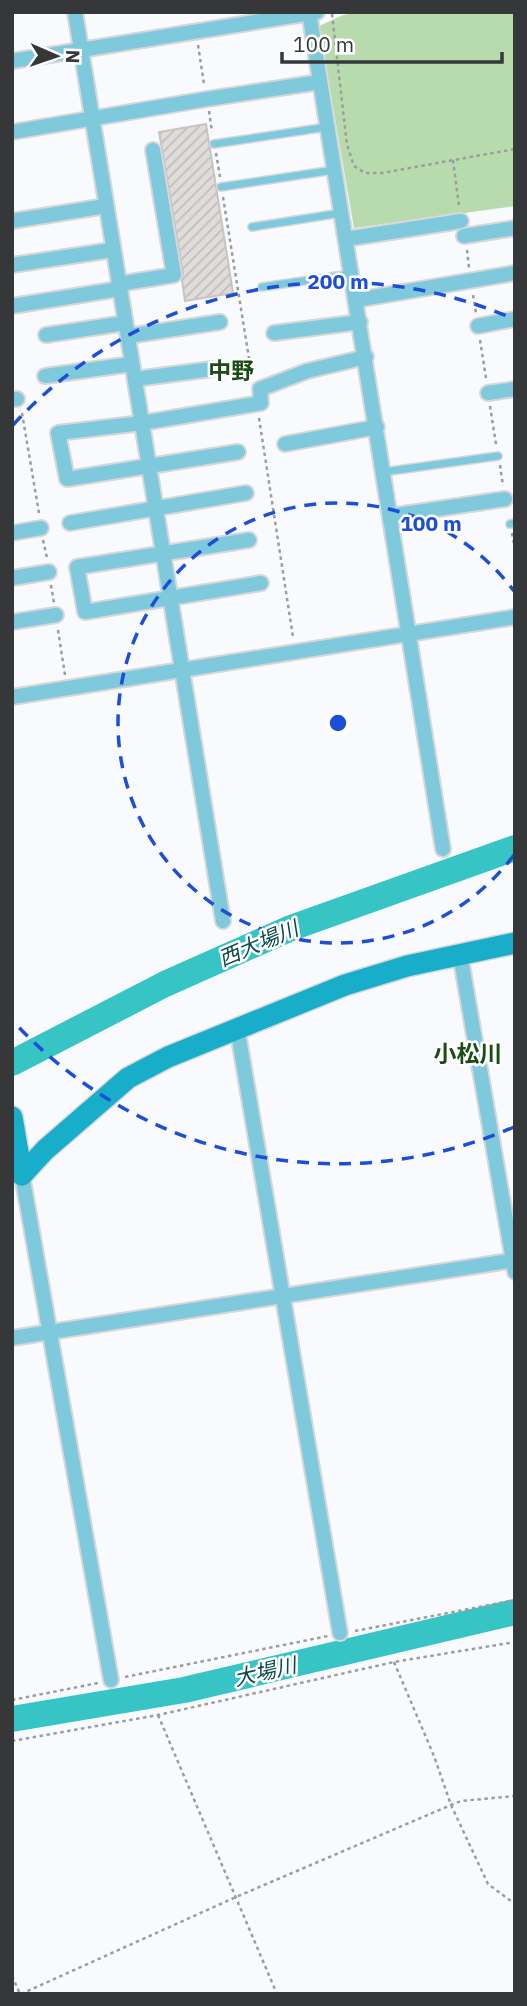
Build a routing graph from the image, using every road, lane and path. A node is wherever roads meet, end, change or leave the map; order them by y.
1 (75, 12) edge
2 (331, 12) edge
3 (312, 13) edge
4 (196, 32) junction
5 (81, 50) junction
6 (12, 61) edge
7 (320, 82) junction
8 (207, 99) junction
9 (92, 119) junction
10 (327, 127) junction
11 (12, 132) edge
12 (214, 144) junction
13 (515, 149) edge
14 (153, 150) dead end
15 (453, 160) junction
16 (334, 170) junction
17 (221, 187) junction
18 (106, 206) junction
19 (341, 213) junction
20 (12, 221) edge
21 (461, 221) joint
22 (252, 227) dead end
23 (515, 228) edge
24 (464, 236) joint
25 (346, 239) junction
26 (112, 250) junction
27 (12, 265) edge
28 (515, 273) edge
29 (351, 274) junction
30 (471, 280) junction
31 (119, 286) junction
32 (262, 287) dead end
33 (356, 300) junction
34 (12, 306) edge
35 (515, 320) edge
36 (220, 322) dead end
37 (360, 322) junction
38 (478, 326) junction
39 (127, 330) junction
40 (274, 333) dead end
41 (46, 335) dead end
42 (366, 357) junction
43 (132, 364) junction
44 (212, 369) dead end
45 (45, 376) dead end
46 (252, 377) dead end
47 (135, 379) junction
48 (515, 388) edge
49 (488, 393) junction
50 (257, 404) junction
51 (142, 423) junction
52 (376, 427) junction
53 (285, 443) dead end
54 (238, 452) dead end
55 (498, 456) junction
56 (150, 466) junction
57 (383, 472) junction
58 (246, 493) dead end
59 (505, 499) joint
60 (156, 510) junction
61 (390, 516) junction
62 (70, 523) dead end
63 (512, 523) edge
64 (41, 528) dead end
65 (12, 533) edge
66 (248, 540) dead end
67 (515, 549) edge
68 (164, 553) junction
69 (49, 572) dead end
70 (12, 578) edge
71 (261, 583) dead end
72 (171, 599) junction
73 (56, 615) dead end
74 (515, 617) edge
75 (12, 622) edge
76 (408, 634) junction
77 (296, 651) junction
78 (182, 671) junction
79 (12, 697) edge
80 (443, 849) dead end
81 (223, 921) dead end
82 (515, 943) edge
83 (460, 954) junction
84 (237, 1027) junction
85 (12, 1117) edge
86 (17, 1182) edge
87 (514, 1264) edge
88 (283, 1294) junction
89 (51, 1332) junction
90 (12, 1338) edge
91 (515, 1600) edge
92 (341, 1633) junction
93 (515, 1642) edge
94 (394, 1662) junction
95 (111, 1680) junction
96 (12, 1700) edge
97 (158, 1715) junction
98 (12, 1741) edge
99 (515, 1796) edge
100 (451, 1805) junction
101 (236, 1897) junction
102 (515, 1904) edge
103 (12, 1976) edge
104 (20, 1994) edge
105 (277, 1994) edge

1 - 5 street
2 - 15 path
3 - 4 street
3 - 7 street
4 - 5 street
4 - 8 path
5 - 6 street
5 - 9 street
7 - 8 street
7 - 10 street
8 - 9 street
8 - 12 path
9 - 11 street
9 - 18 street
10 - 12 lane
10 - 16 street
12 - 17 path
13 - 15 path
14 - 31 street
15 - 21 path
16 - 17 lane
16 - 19 street
17 - 46 path
18 - 20 street
18 - 26 street
19 - 22 lane
19 - 25 street
21 - 25 street
23 - 24 street
24 - 30 path
25 - 29 street
26 - 27 street
26 - 31 street
28 - 30 street
29 - 32 lane
29 - 33 street
30 - 33 street
30 - 38 path
31 - 34 street
31 - 39 street
33 - 37 street
35 - 38 street
36 - 39 street
37 - 40 street
37 - 42 street
38 - 49 path
39 - 41 street
39 - 43 street
42 - 50 street
42 - 52 street
43 - 45 street
43 - 47 street
44 - 47 street
47 - 51 street
48 - 49 street
49 - 55 path
50 - 51 street
50 - 77 path
51 - 56 street
51 - 56 street
52 - 53 street
52 - 57 street
54 - 56 street
55 - 57 lane
55 - 59 path
56 - 60 street
57 - 61 street
58 - 60 street
59 - 61 street
60 - 62 street
60 - 68 street
61 - 76 street
63 - 67 path
64 - 65 street
66 - 68 street
68 - 72 street
68 - 72 street
69 - 70 street
71 - 72 street
72 - 78 street
73 - 75 street
74 - 76 street
76 - 77 street
76 - 80 street
77 - 78 street
78 - 79 street
78 - 81 street
82 - 83 street
83 - 84 street
83 - 87 street
84 - 86 street
84 - 88 street
85 - 86 street
86 - 89 street
87 - 88 street
88 - 89 street
88 - 92 street
89 - 90 street
89 - 95 street
91 - 92 path
92 - 95 path
93 - 94 path
94 - 97 path
94 - 100 path
95 - 96 path
97 - 98 path
97 - 101 path
99 - 100 path
100 - 101 path
100 - 102 path
101 - 104 path
101 - 105 path
103 - 104 path

